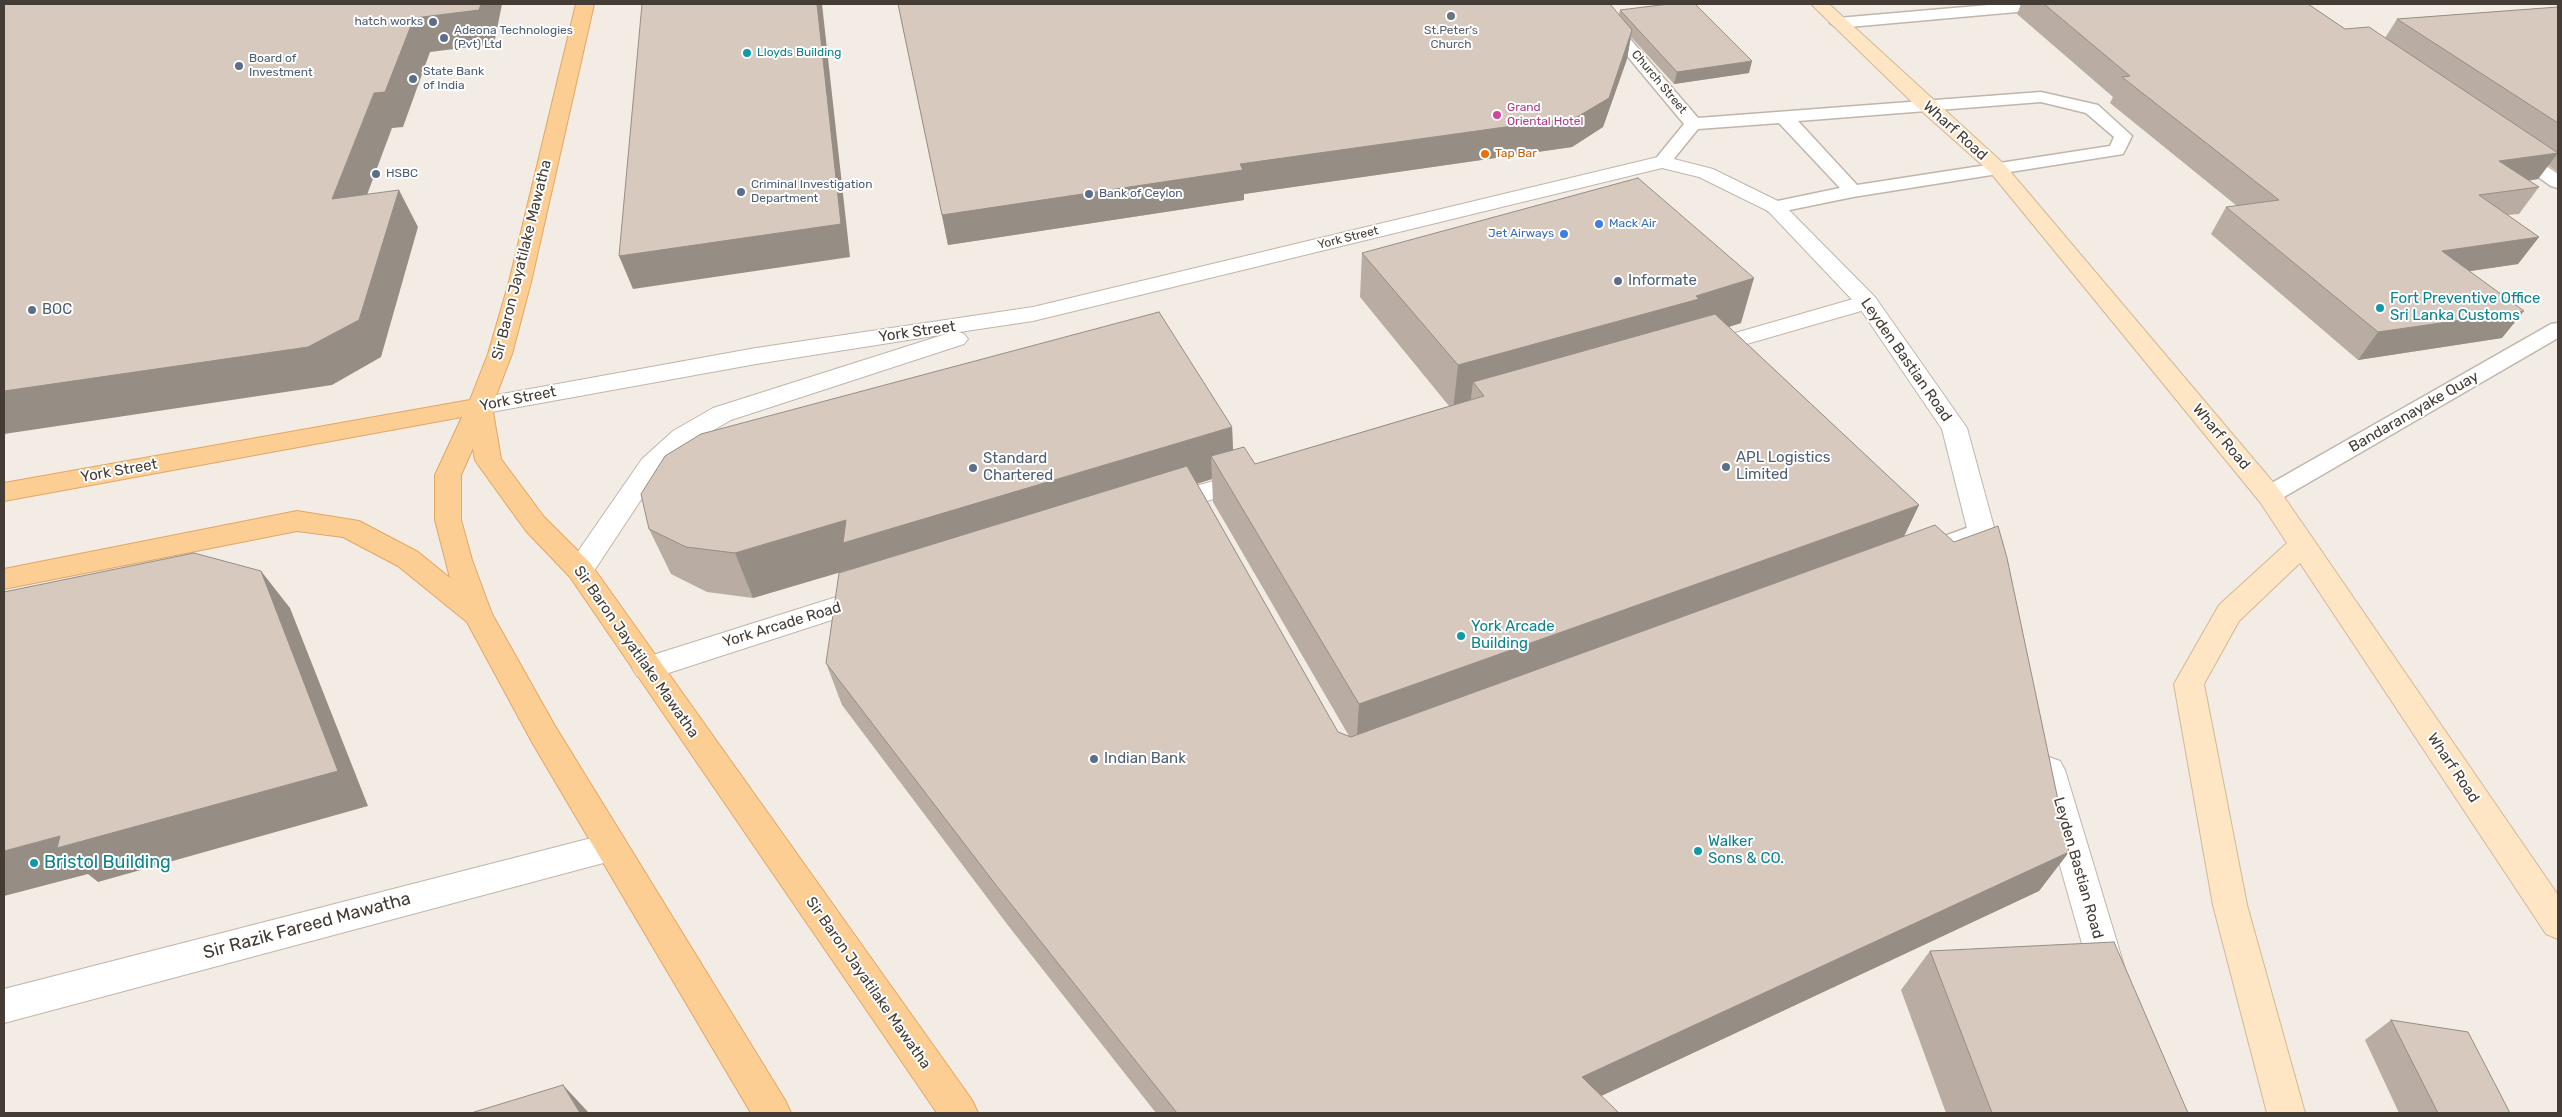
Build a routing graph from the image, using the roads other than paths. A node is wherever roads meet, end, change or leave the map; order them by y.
1 (585, 4) edge
2 (1592, 4) edge
3 (1819, 4) edge
4 (2050, 4) edge
5 (1838, 23) junction
6 (1925, 104) junction
7 (1784, 117) junction
8 (1693, 124) junction
9 (2501, 143) edge
10 (1662, 162) junction
11 (1997, 168) junction
12 (2558, 182) edge
13 (1853, 191) junction
14 (1775, 207) junction
15 (1867, 302) junction
16 (1033, 314) junction
17 (2558, 329) edge
18 (1685, 354) edge
19 (480, 406) junction
20 (1272, 473) edge
21 (4, 492) edge
22 (2269, 495) junction
23 (1148, 510) edge
24 (1980, 532) junction
25 (2302, 545) junction
26 (1897, 563) edge
27 (580, 570) junction
28 (4, 578) edge
29 (1997, 589) edge
30 (890, 591) edge
31 (478, 615) junction
32 (647, 668) junction
33 (2041, 742) edge
34 (611, 847) junction
35 (2557, 917) edge
36 (2116, 999) edge
37 (4, 1006) edge
38 (772, 1113) edge
39 (959, 1113) edge
40 (2286, 1113) edge

1 - 19 main road, Sir Baron Jayatilake Mawatha
2 - 8 lane, Church Street
3 - 5 main road, Wharf Road
4 - 5 lane
5 - 6 main road, Wharf Road
6 - 7 lane
6 - 11 main road, Wharf Road
6 - 11 lane
7 - 8 lane
7 - 13 lane
8 - 10 lane, Church Street
9 - 12 lane
10 - 14 street, Leyden Bastian Road
10 - 16 street, York Street
11 - 13 lane
11 - 22 main road, Wharf Road
13 - 14 lane
14 - 15 street, Leyden Bastian Road
15 - 18 street
15 - 24 street, Leyden Bastian Road
16 - 19 street, York Street
16 - 27 street, York Street
17 - 22 lane, Bandaranayake Quay
19 - 21 main road, York Street
19 - 27 main road, Sir Baron Jayatilake Mawatha
19 - 31 main road
20 - 23 street
22 - 25 main road, Wharf Road
24 - 26 lane
24 - 29 street, Leyden Bastian Road
25 - 35 main road, Wharf Road
25 - 40 main road
27 - 32 main road, Sir Baron Jayatilake Mawatha
28 - 31 main road
30 - 32 street, York Arcade Road
31 - 34 main road
32 - 39 main road, Sir Baron Jayatilake Mawatha
33 - 36 street, Leyden Bastian Road
34 - 37 street, Sir Razik Fareed Mawatha
34 - 38 main road

